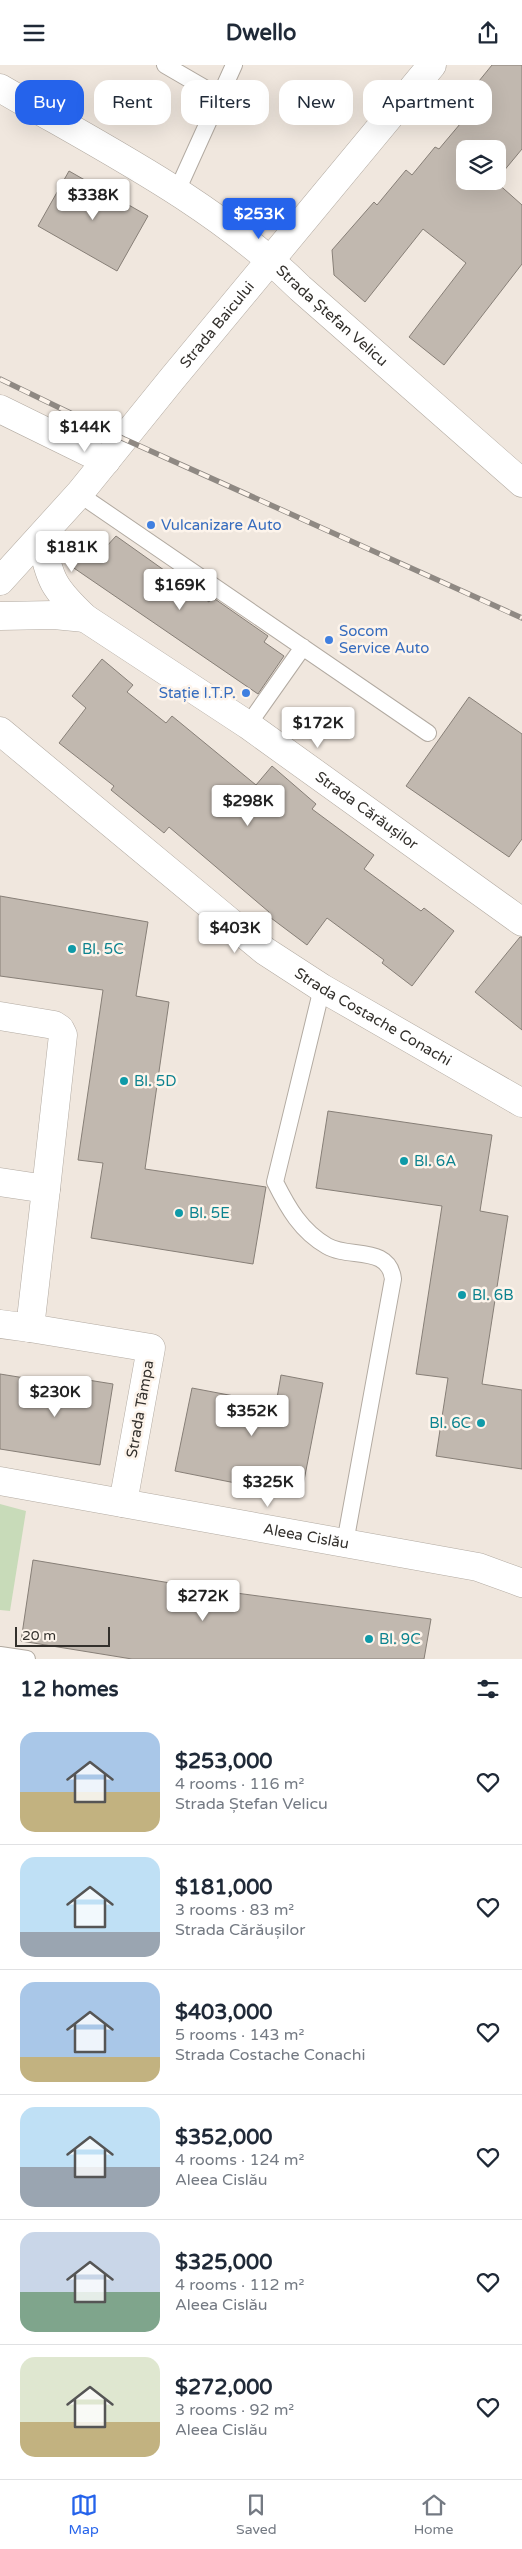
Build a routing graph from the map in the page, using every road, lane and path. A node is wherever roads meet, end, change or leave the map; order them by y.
1 (165, 65) edge
2 (234, 65) edge
3 (432, 65) edge
4 (191, 80) edge
5 (227, 80) edge
6 (0, 88) edge
7 (207, 125) edge
8 (177, 191) junction
9 (270, 259) junction
10 (0, 409) edge
11 (106, 461) junction
12 (522, 483) edge
13 (79, 494) junction
14 (41, 537) junction
15 (0, 581) edge
16 (0, 616) edge
17 (85, 619) junction
18 (303, 647) junction
19 (248, 725) junction
20 (0, 731) edge
21 (428, 733) dead end
22 (522, 922) edge
23 (322, 988) junction
24 (0, 1017) edge
25 (522, 1103) edge
26 (0, 1182) edge
27 (46, 1189) junction
28 (0, 1324) edge
29 (30, 1328) junction
30 (0, 1481) edge
31 (123, 1503) junction
32 (345, 1543) junction
33 (522, 1583) edge
34 (0, 1655) edge
35 (27, 1659) edge

1 - 4 lane
2 - 5 lane
3 - 9 street, Strada Baicului
6 - 8 street, Strada Ștefan Velicu
7 - 8 lane
8 - 9 street, Strada Ștefan Velicu
9 - 11 street, Strada Baicului
9 - 12 street, Strada Ștefan Velicu
10 - 11 street
11 - 13 street, Strada Baicului
13 - 14 street, Strada Baicului
13 - 18 lane
14 - 15 street, Strada Baicului
14 - 17 street, Strada Cărăușilor
16 - 17 street, Strada Cărăușilor
17 - 19 street, Strada Cărăușilor
18 - 19 lane
18 - 21 lane
19 - 22 street, Strada Cărăușilor
20 - 23 street, Strada Costache Conachi
23 - 25 street, Strada Costache Conachi
23 - 32 lane
24 - 27 street
26 - 27 street
27 - 29 street
28 - 29 street, Strada Tâmpa
29 - 31 street, Strada Tâmpa
30 - 31 street, Aleea Cislău
31 - 32 street, Aleea Cislău
32 - 33 street, Aleea Cislău
34 - 35 lane

